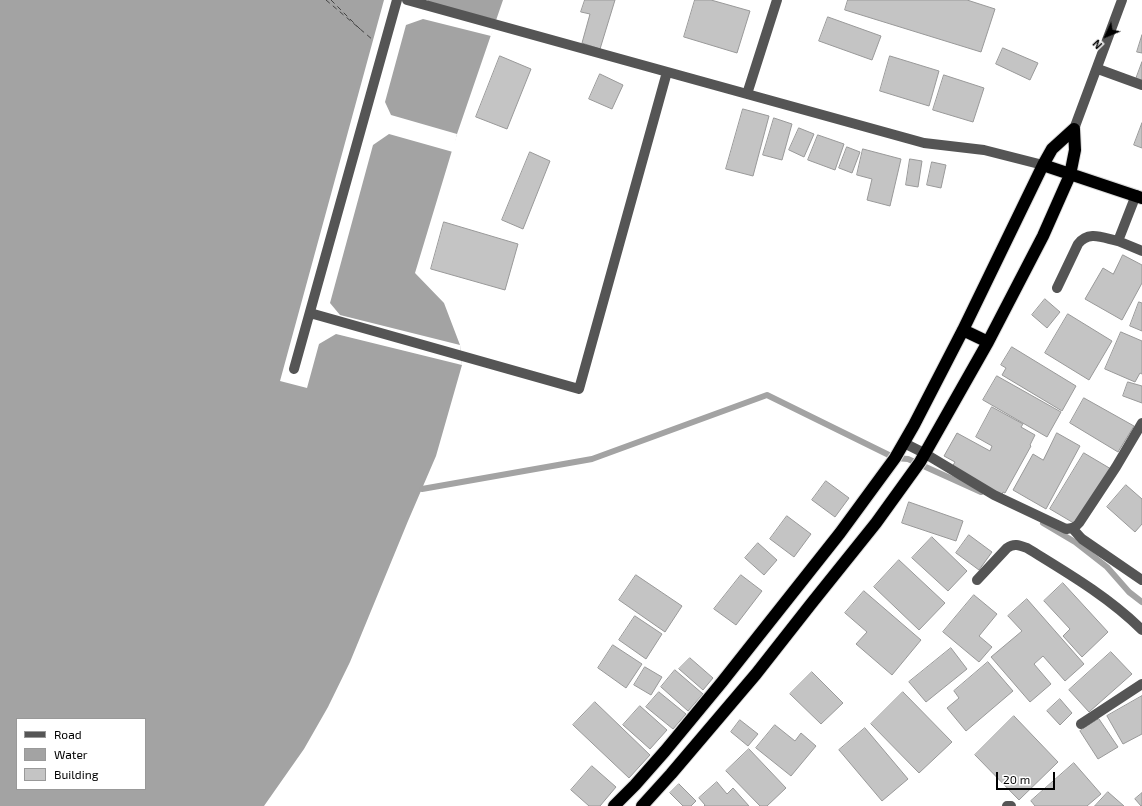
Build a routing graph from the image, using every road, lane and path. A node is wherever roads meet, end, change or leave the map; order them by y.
1 (397, 0) edge
2 (407, 0) edge
3 (777, 0) edge
4 (1122, 0) edge
5 (1098, 69) junction
6 (667, 72) junction
7 (1142, 85) edge
8 (748, 94) junction
9 (1074, 129) junction
10 (1043, 165) junction
11 (1070, 175) junction
12 (1139, 196) edge
13 (1118, 242) junction
14 (1142, 251) edge
15 (1056, 288) dead end
16 (310, 313) junction
17 (963, 330) junction
18 (988, 342) junction
19 (294, 369) dead end
20 (1142, 423) edge
21 (902, 447) junction
22 (922, 458) junction
23 (1072, 528) junction
24 (978, 580) dead end
25 (1142, 580) edge
26 (1142, 630) edge
27 (1142, 684) edge
28 (1081, 724) dead end
29 (614, 806) edge
30 (642, 806) edge
31 (1007, 806) edge
32 (1011, 806) edge

1 - 16 street
2 - 6 street
3 - 8 street
4 - 5 street
5 - 7 street
5 - 9 street
6 - 8 street
6 - 16 street
8 - 10 street
9 - 10 highway
9 - 11 highway
10 - 11 highway
10 - 17 highway
11 - 12 highway
11 - 18 highway
12 - 13 street
13 - 14 street
13 - 15 street
16 - 19 street
17 - 18 highway
17 - 21 highway
18 - 22 highway
20 - 23 street
21 - 22 street
21 - 29 highway
22 - 23 street
22 - 30 highway
23 - 25 street
24 - 26 street
27 - 28 street
31 - 32 street

